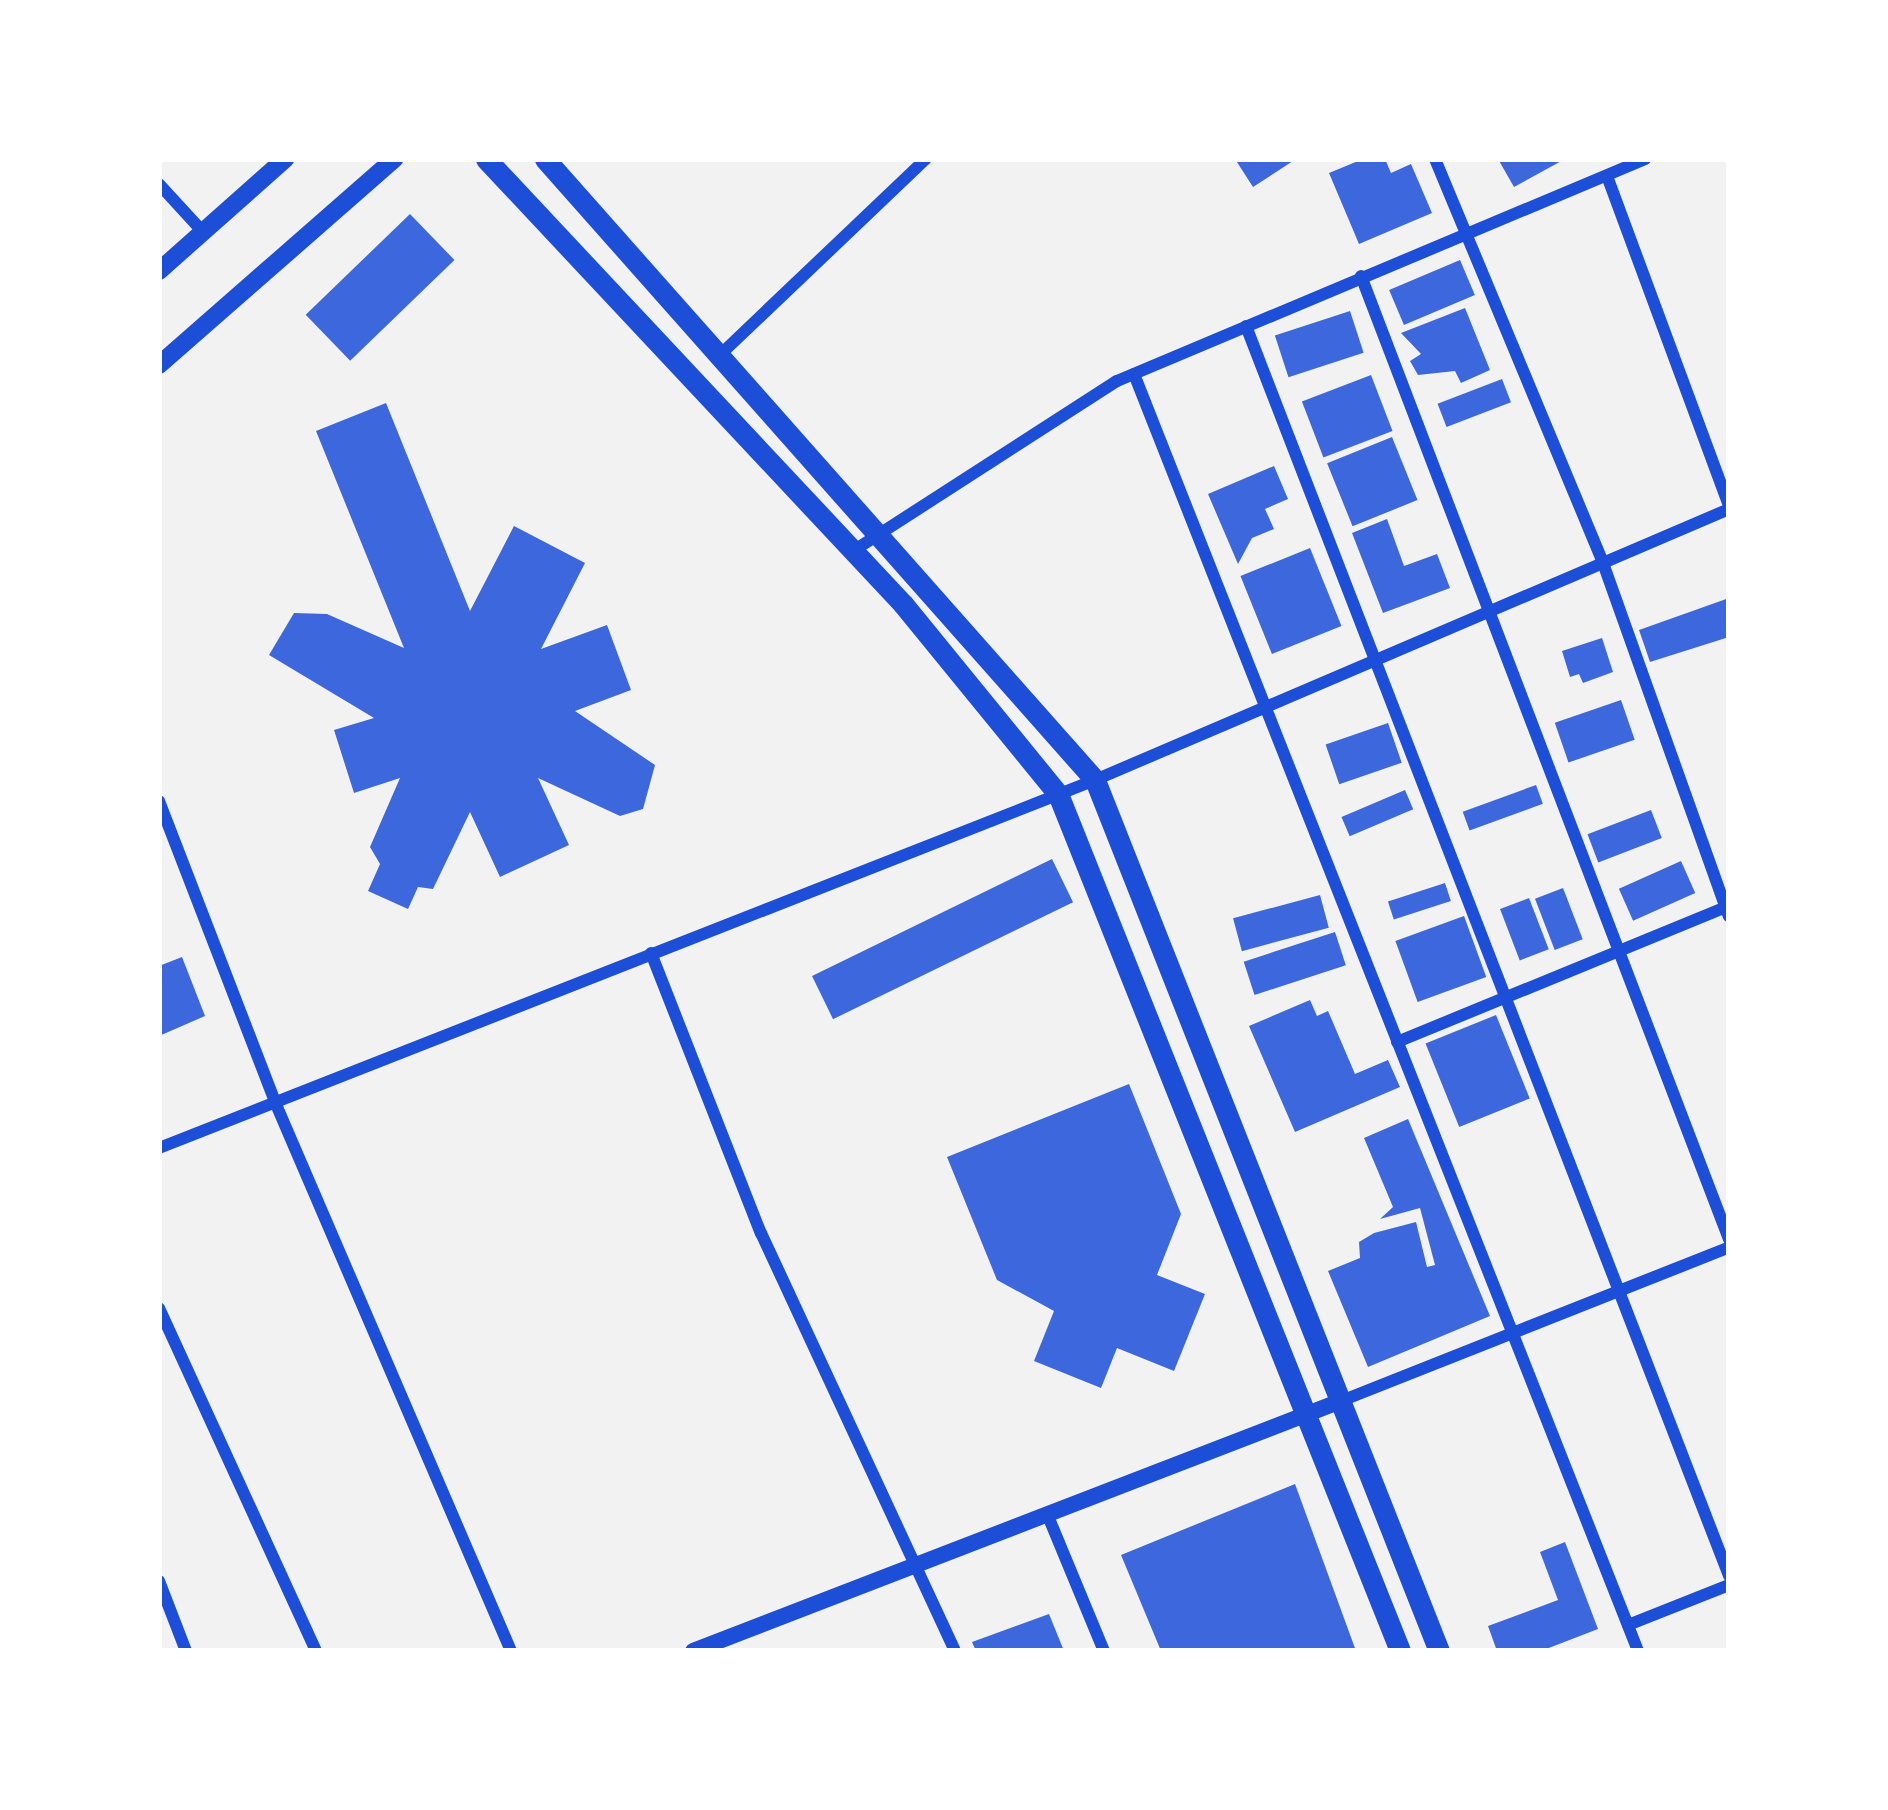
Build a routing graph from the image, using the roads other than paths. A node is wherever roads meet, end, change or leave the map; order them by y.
1 (285, 159) edge
2 (394, 159) edge
3 (486, 159) edge
4 (545, 159) edge
5 (926, 159) edge
6 (1435, 159) edge
7 (1645, 159) edge
8 (1607, 176) junction
9 (159, 184) edge
10 (1470, 228) junction
11 (202, 232) junction
12 (159, 271) edge
13 (1361, 275) junction
14 (1246, 326) junction
15 (722, 353) junction
16 (159, 365) edge
17 (1134, 374) junction
18 (1729, 507) edge
19 (880, 529) junction
20 (853, 551) junction
21 (1603, 562) junction
22 (1490, 611) junction
23 (1375, 659) junction
24 (1264, 706) junction
25 (1096, 780) junction
26 (1058, 794) junction
27 (159, 801) edge
28 (1728, 910) edge
29 (1619, 952) junction
30 (651, 953) junction
31 (1506, 998) junction
32 (1397, 1042) junction
33 (275, 1102) junction
34 (159, 1148) edge
35 (1729, 1243) edge
36 (1619, 1292) junction
37 (159, 1308) edge
38 (1513, 1335) junction
39 (1341, 1401) junction
40 (1309, 1413) junction
41 (1048, 1516) junction
42 (920, 1565) junction
43 (1729, 1576) edge
44 (159, 1581) edge
45 (1729, 1585) edge
46 (1628, 1625) junction
47 (186, 1651) edge
48 (316, 1651) edge
49 (511, 1651) edge
50 (693, 1651) edge
51 (955, 1651) edge
52 (1104, 1651) edge
53 (1400, 1651) edge
54 (1439, 1651) edge
55 (1638, 1651) edge

1 - 11 main road
2 - 16 main road
3 - 20 main road
4 - 15 main road
5 - 15 street
6 - 10 street
7 - 8 street
8 - 10 street
8 - 18 street
9 - 11 street
10 - 13 street
10 - 21 street
11 - 12 main road
13 - 14 street
13 - 22 street
14 - 17 street
14 - 23 street
15 - 19 main road
17 - 19 street
17 - 24 street
18 - 21 street
19 - 20 street
19 - 25 main road
20 - 26 main road
21 - 22 street
21 - 28 street
22 - 23 street
22 - 29 street
23 - 24 street
23 - 31 street
24 - 25 street
24 - 32 street
25 - 26 street
25 - 39 main road
26 - 30 street
26 - 40 main road
27 - 33 street
28 - 29 street
29 - 31 street
29 - 35 street
30 - 33 street
30 - 42 street
31 - 32 street
31 - 36 street
32 - 38 street
33 - 34 street
33 - 49 street
35 - 36 street
36 - 38 street
36 - 43 street
37 - 48 street
38 - 39 street
38 - 46 street
39 - 40 street
39 - 54 main road
40 - 41 street
40 - 53 main road
41 - 42 street
41 - 52 street
42 - 50 street
42 - 51 street
44 - 47 street
45 - 46 street
46 - 55 street

